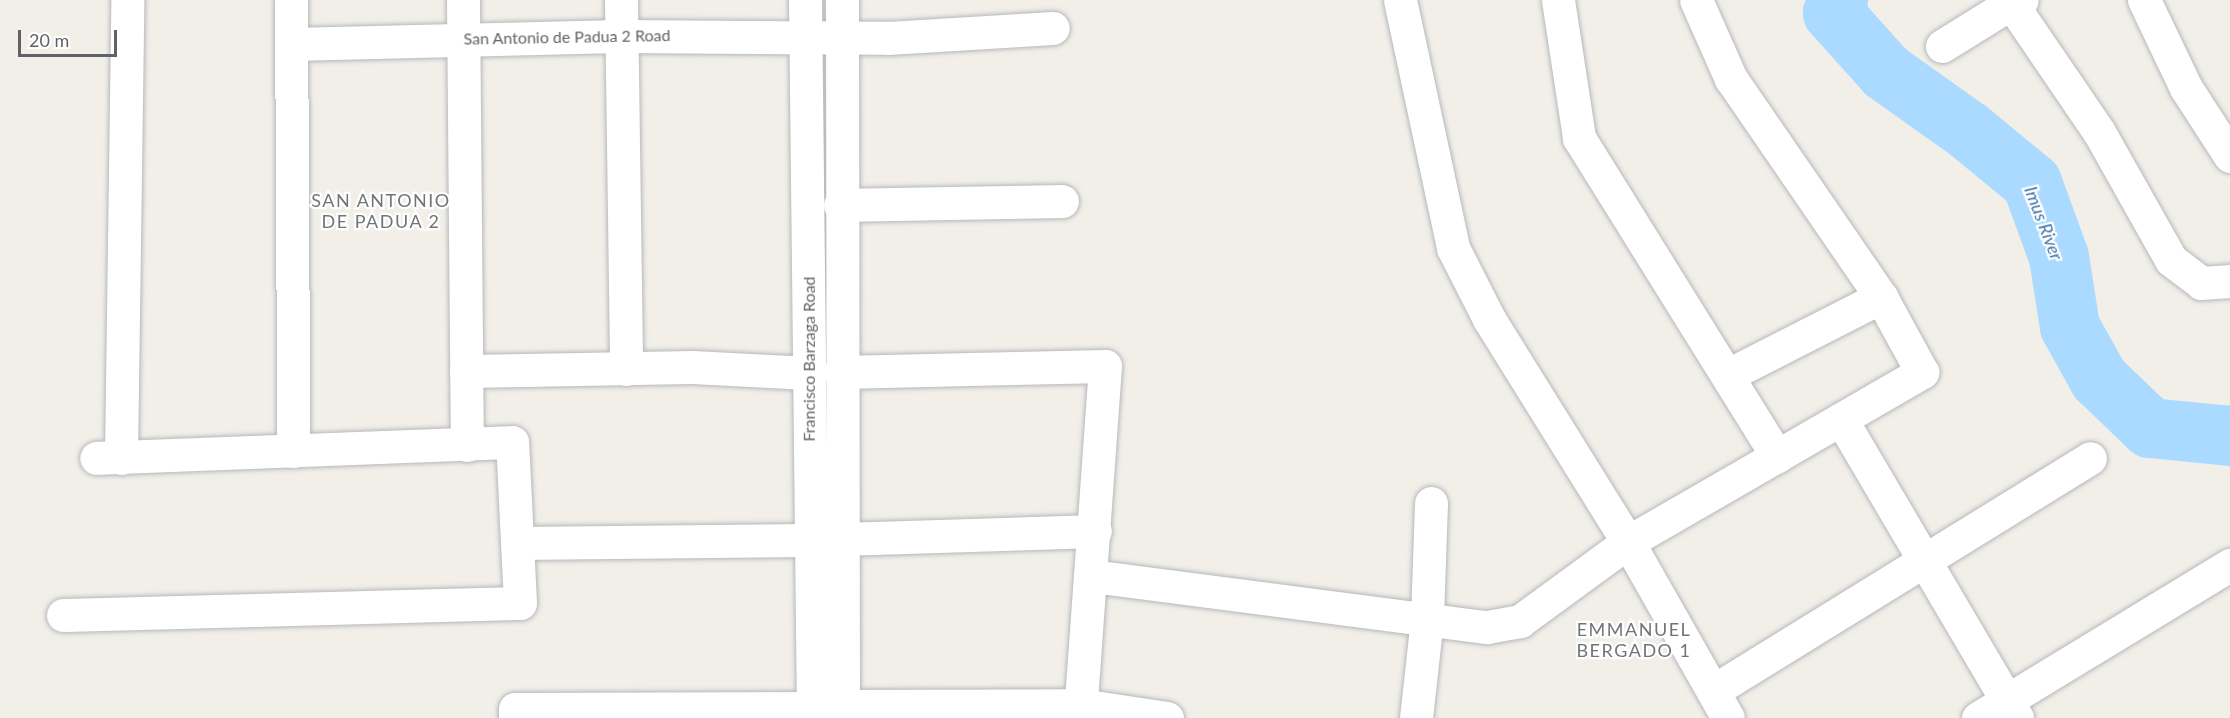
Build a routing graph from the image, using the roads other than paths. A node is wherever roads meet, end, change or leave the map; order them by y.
1 (127, 0) edge
2 (291, 0) edge
3 (463, 0) edge
4 (621, 0) edge
5 (806, 0) edge
6 (842, 0) edge
7 (1400, 0) edge
8 (1558, 0) edge
9 (1696, 0) edge
10 (2144, 0) edge
11 (2016, 1) edge
12 (1053, 28) dead end
13 (620, 36) junction
14 (806, 36) junction
15 (842, 37) junction
16 (463, 38) junction
17 (292, 44) junction
18 (1942, 46) dead end
19 (2230, 156) edge
20 (1062, 201) dead end
21 (840, 205) junction
22 (2230, 281) edge
23 (1881, 297) junction
24 (626, 369) junction
25 (466, 371) junction
26 (824, 372) junction
27 (1728, 375) junction
28 (1841, 419) junction
29 (467, 445) junction
30 (293, 451) junction
31 (1778, 456) junction
32 (2090, 458) dead end
33 (1431, 503) dead end
34 (1095, 531) junction
35 (825, 540) junction
36 (1628, 542) junction
37 (517, 543) junction
38 (1924, 560) junction
39 (2230, 566) edge
40 (1092, 576) junction
41 (63, 615) dead end
42 (1427, 618) junction
43 (1721, 704) edge
44 (2012, 710) edge
45 (828, 712) edge
46 (1081, 712) edge
47 (515, 713) edge
48 (1167, 718) edge
49 (1416, 718) edge
50 (1978, 718) edge

1 - 30 street
2 - 17 street
3 - 16 street
4 - 13 street
5 - 14 street, Francisco Barzaga Road
6 - 15 street, Francisco Barzaga Road
7 - 36 street
8 - 27 street
9 - 23 street
10 - 19 street
11 - 18 street
11 - 22 street
12 - 15 street, San Antonio de Padua 2 Road
13 - 14 street, San Antonio de Padua 2 Road
13 - 16 street, San Antonio de Padua 2 Road
13 - 24 street
14 - 15 street, San Antonio de Padua 2 Road
14 - 26 street, Francisco Barzaga Road
15 - 21 street, Francisco Barzaga Road
16 - 17 street, San Antonio de Padua 2 Road
16 - 25 street
17 - 30 street
20 - 21 street
21 - 26 street, Francisco Barzaga Road
23 - 27 street
23 - 28 street
24 - 25 street
24 - 26 street
25 - 29 street
26 - 34 street
26 - 35 street, Francisco Barzaga Road
27 - 31 street
28 - 31 street
28 - 38 street
29 - 30 street
29 - 37 street
31 - 36 street
32 - 38 street
33 - 42 street
34 - 35 street
34 - 40 street
35 - 37 street
35 - 45 street, Francisco Barzaga Road
36 - 42 street
36 - 43 street
37 - 41 street
38 - 43 street
38 - 44 street
39 - 44 street
40 - 42 street
40 - 46 street
42 - 49 street
44 - 50 street
45 - 46 street
45 - 47 street
46 - 48 street

